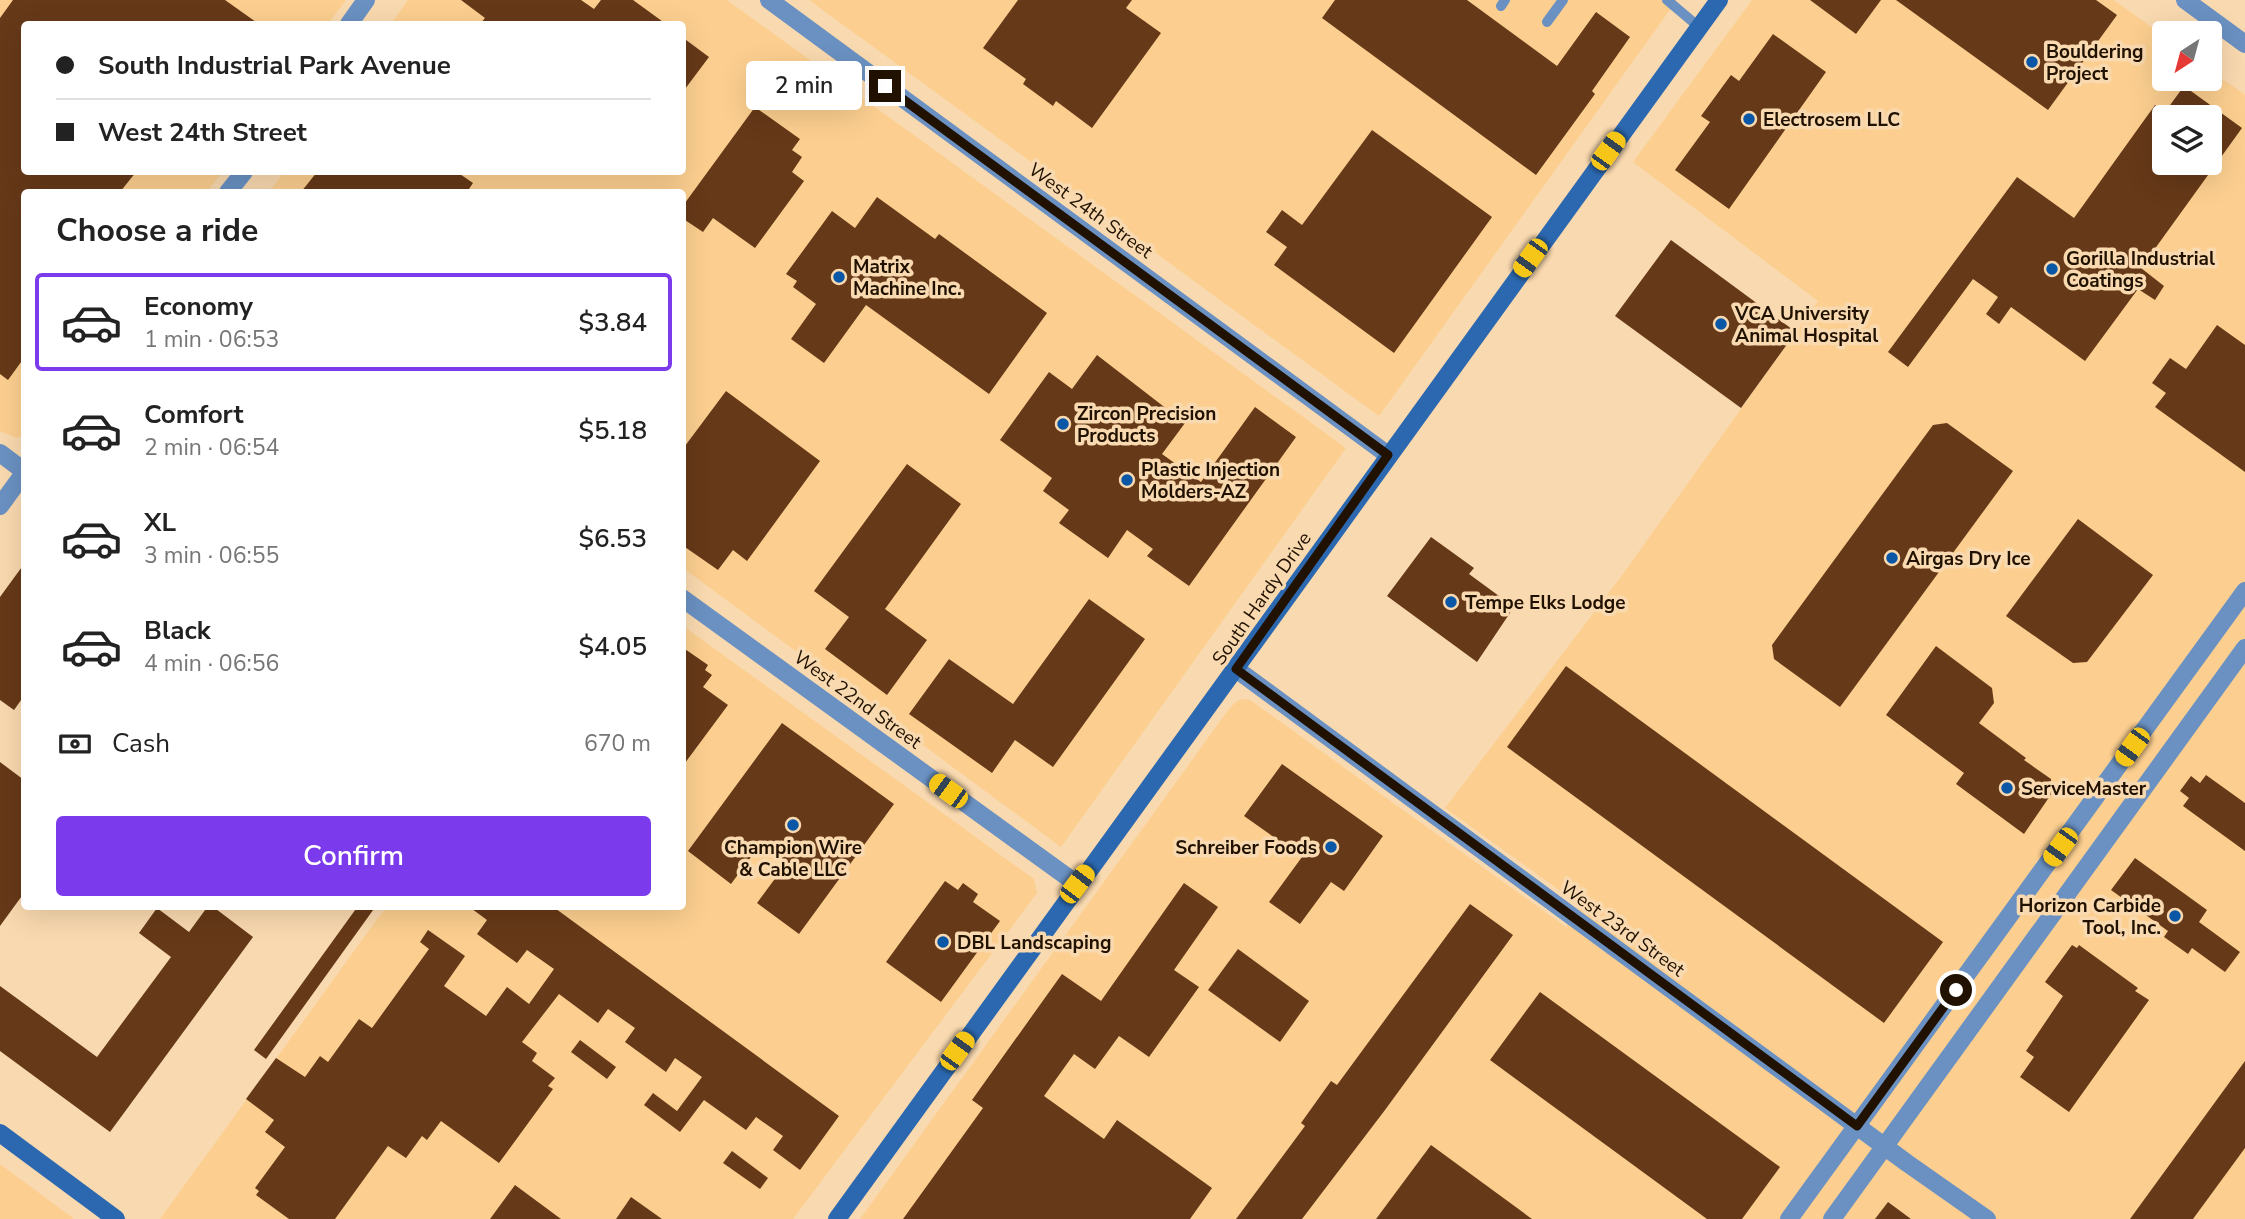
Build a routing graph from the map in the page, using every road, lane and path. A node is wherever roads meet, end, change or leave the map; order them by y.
1 (366, 0) edge
2 (769, 0) edge
3 (1563, 0) edge
4 (1667, 0) edge
5 (1719, 0) edge
6 (2185, 0) edge
7 (351, 21) edge
8 (1547, 22) dead end
9 (1699, 27) junction
10 (2245, 44) edge
11 (242, 175) edge
12 (230, 189) edge
13 (0, 453) edge
14 (1388, 455) junction
15 (21, 470) edge
16 (21, 476) edge
17 (0, 506) edge
18 (2245, 591) edge
19 (686, 601) edge
20 (2245, 648) edge
21 (1236, 669) junction
22 (1077, 884) junction
23 (1857, 1126) junction
24 (0, 1133) edge
25 (1885, 1146) junction
26 (116, 1219) edge
27 (837, 1219) edge
28 (1790, 1219) edge
29 (1832, 1219) edge
30 (1987, 1219) edge

1 - 7 street
2 - 14 street, West 24th Street
3 - 8 lane
4 - 9 lane
5 - 9 street, South Hardy Drive
6 - 10 street
9 - 14 street, South Hardy Drive
11 - 12 street
13 - 15 street
14 - 21 street, South Hardy Drive
16 - 17 street
18 - 23 street
19 - 22 street, West 22nd Street
20 - 25 street
21 - 22 street, South Hardy Drive
21 - 23 street, West 23rd Street
22 - 27 street, South Hardy Drive
23 - 25 street, West 23rd Street
23 - 28 street
24 - 26 street
25 - 29 street
25 - 30 street, West 23rd Street

